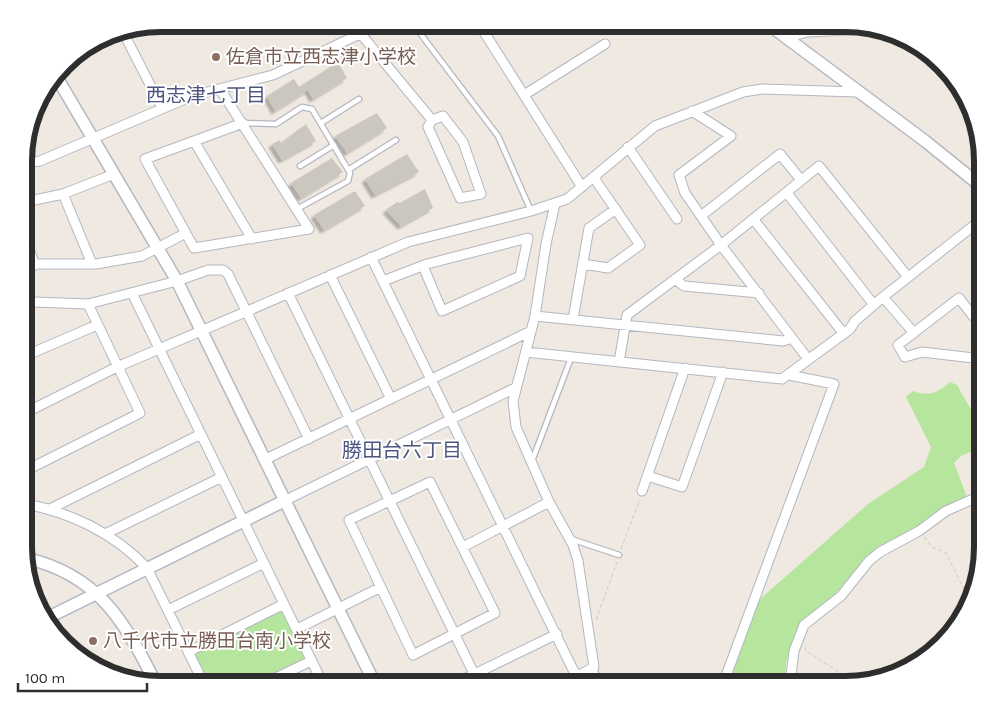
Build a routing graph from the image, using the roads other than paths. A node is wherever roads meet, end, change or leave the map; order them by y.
1 (419, 32) edge
2 (483, 32) edge
3 (360, 33) joint
4 (779, 33) edge
5 (804, 33) edge
6 (126, 38) edge
7 (786, 38) junction
8 (605, 44) dead end
9 (60, 82) edge
10 (220, 89) junction
11 (857, 92) junction
12 (524, 95) junction
13 (359, 99) dead end
14 (162, 108) junction
15 (692, 111) junction
16 (432, 120) junction
17 (243, 123) junction
18 (321, 123) junction
19 (94, 139) junction
20 (396, 140) dead end
21 (194, 141) junction
22 (334, 145) junction
23 (628, 147) junction
24 (32, 162) edge
25 (300, 166) dead end
26 (348, 170) junction
27 (114, 174) junction
28 (594, 178) junction
29 (801, 180) junction
30 (973, 180) edge
31 (582, 187) junction
32 (787, 193) junction
33 (63, 194) junction
34 (32, 201) edge
35 (555, 204) junction
36 (297, 209) junction
37 (616, 210) junction
38 (531, 211) junction
39 (701, 216) junction
40 (677, 220) dead end
41 (754, 220) junction
42 (973, 226) edge
43 (186, 233) junction
44 (252, 239) junction
45 (721, 245) junction
46 (160, 248) junction
47 (32, 256) edge
48 (371, 257) junction
49 (92, 264) junction
50 (583, 264) junction
51 (32, 265) edge
52 (36, 265) junction
53 (423, 266) junction
54 (330, 275) junction
55 (908, 277) junction
56 (674, 279) junction
57 (177, 281) junction
58 (384, 281) junction
59 (132, 293) junction
60 (288, 293) junction
61 (759, 293) junction
62 (883, 297) junction
63 (32, 303) edge
64 (88, 304) junction
65 (874, 305) junction
66 (246, 312) junction
67 (535, 316) junction
68 (973, 316) edge
69 (573, 319) junction
70 (624, 324) junction
71 (97, 325) junction
72 (532, 331) junction
73 (203, 332) junction
74 (914, 333) junction
75 (844, 334) junction
76 (792, 338) junction
77 (160, 349) junction
78 (526, 352) junction
79 (32, 353) edge
80 (571, 358) junction
81 (973, 358) edge
82 (808, 359) junction
83 (619, 362) junction
84 (118, 367) junction
85 (685, 368) junction
86 (722, 372) junction
87 (789, 375) junction
88 (432, 378) junction
89 (515, 388) junction
90 (391, 399) junction
91 (33, 409) edge
92 (350, 419) junction
93 (452, 420) junction
94 (201, 434) junction
95 (309, 439) junction
96 (266, 459) junction
97 (369, 460) junction
98 (531, 462) junction
99 (33, 466) edge
100 (648, 476) junction
101 (222, 477) junction
102 (642, 491) road end
103 (973, 499) edge
104 (286, 500) junction
105 (390, 500) junction
106 (549, 502) junction
107 (33, 506) edge
108 (50, 509) junction
109 (244, 522) junction
110 (504, 526) junction
111 (104, 534) junction
112 (570, 539) junction
113 (463, 548) junction
114 (619, 555) road end
115 (34, 561) edge
116 (264, 563) junction
117 (147, 568) junction
118 (380, 587) junction
119 (97, 594) junction
120 (284, 604) junction
121 (339, 607) junction
122 (168, 610) junction
123 (53, 615) edge
124 (297, 629) junction
125 (455, 633) junction
126 (557, 634) junction
127 (188, 652) junction
128 (311, 661) junction
129 (594, 667) junction
130 (151, 675) edge
131 (199, 675) edge
132 (282, 675) edge
133 (318, 675) edge
134 (372, 675) edge
135 (474, 675) joint
136 (576, 676) edge
137 (583, 676) edge
138 (597, 676) edge
139 (726, 676) edge
140 (791, 676) edge

1 - 38 lane
2 - 12 street
3 - 10 street
3 - 16 street
4 - 7 street
5 - 7 street
6 - 14 street
7 - 11 street
8 - 12 street
9 - 19 street
10 - 14 street
10 - 17 street
11 - 15 street
11 - 30 street
12 - 31 street
13 - 18 lane
14 - 19 street
15 - 23 street
15 - 39 street
16 - 16 street
17 - 18 lane
17 - 21 street
17 - 36 street
18 - 22 lane
19 - 24 street
19 - 27 street
20 - 26 lane
21 - 43 street
21 - 44 street
22 - 25 lane
22 - 26 lane
23 - 28 street
23 - 40 street
26 - 36 lane
27 - 33 street
27 - 46 street
28 - 31 street
28 - 37 street
29 - 32 street
29 - 39 street
29 - 55 street
31 - 35 street
32 - 41 street
32 - 65 street
33 - 34 street
33 - 49 street
35 - 38 street
35 - 67 street
36 - 44 street
37 - 50 street
37 - 50 street
38 - 48 street
39 - 45 street
41 - 45 street
41 - 75 street
42 - 55 street
43 - 44 street
43 - 46 street
45 - 56 street
45 - 61 street
46 - 49 street
46 - 57 street
47 - 52 street
48 - 54 street
48 - 58 street
49 - 52 street
50 - 69 street
51 - 52 street
53 - 53 street
53 - 58 street
54 - 60 street
54 - 90 street
55 - 62 street
56 - 61 street
56 - 70 street
57 - 59 street
57 - 66 street
57 - 73 street
58 - 88 street
59 - 64 street
59 - 77 street
60 - 66 street
60 - 92 street
61 - 76 street
62 - 65 street
62 - 74 street
63 - 64 street
64 - 71 street
65 - 75 street
66 - 73 street
66 - 95 street
67 - 69 street
67 - 72 street
68 - 74 street
69 - 70 street
70 - 76 street
70 - 83 street
71 - 79 street
71 - 84 street
72 - 78 street
72 - 88 street
73 - 77 street
73 - 96 street
74 - 81 street
75 - 82 street
76 - 82 street
77 - 84 street
77 - 94 street
78 - 80 street
78 - 89 street
80 - 83 street
80 - 98 lane
82 - 87 street
83 - 85 street
84 - 91 street
84 - 99 street
85 - 86 street
85 - 100 street
86 - 87 street
86 - 100 street
87 - 139 street
88 - 90 street
88 - 93 street
89 - 93 street
89 - 98 street
90 - 92 street
92 - 95 street
92 - 97 street
93 - 97 street
93 - 110 street
94 - 101 street
94 - 108 street
95 - 96 street
96 - 104 street
97 - 104 street
97 - 105 street
98 - 106 street
100 - 102 street
101 - 109 street
101 - 111 street
103 - 140 street
104 - 109 street
104 - 121 street
105 - 113 street
105 - 118 street
105 - 125 street
106 - 110 street
106 - 112 street
107 - 108 street
108 - 111 street
109 - 116 street
109 - 117 street
110 - 113 street
110 - 126 street
111 - 117 street
112 - 114 lane
112 - 129 street
113 - 125 street
115 - 119 street
116 - 120 street
116 - 122 street
117 - 119 street
117 - 122 street
118 - 121 street
118 - 125 street
119 - 123 street
119 - 130 street
120 - 124 street
120 - 127 street
121 - 124 street
121 - 134 street
122 - 127 street
124 - 128 street
125 - 135 street
126 - 135 street
126 - 136 street
127 - 131 street
128 - 132 street
128 - 133 street
129 - 137 street
129 - 138 lane

